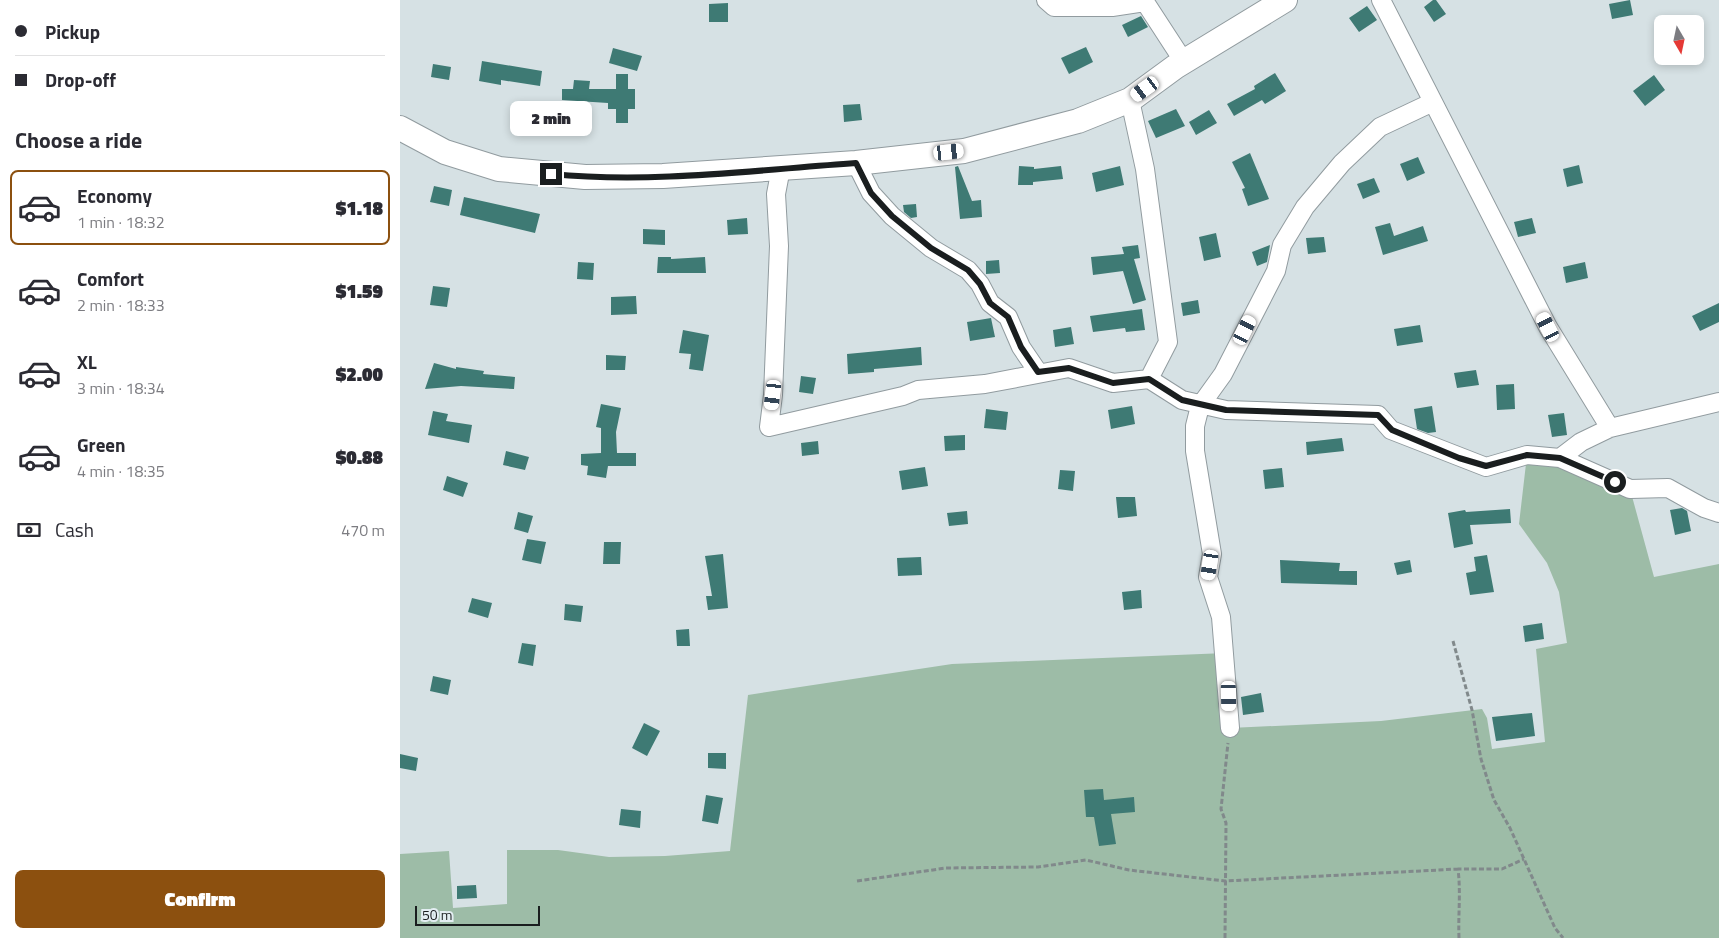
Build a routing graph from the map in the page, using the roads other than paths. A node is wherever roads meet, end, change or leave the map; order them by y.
1 (1046, 0) edge
2 (1285, 0) edge
3 (1381, 0) edge
4 (1184, 62) junction
5 (1130, 100) junction
6 (1433, 102) junction
7 (400, 128) edge
8 (856, 163) junction
9 (781, 168) junction
10 (1038, 372) junction
11 (1149, 379) junction
12 (1719, 402) edge
13 (1200, 406) junction
14 (1610, 428) junction
15 (1560, 458) junction
16 (1719, 513) edge
17 (1230, 728) road end

1 - 4 street
2 - 4 main road
3 - 6 street
4 - 5 main road
5 - 8 main road
5 - 11 street
6 - 13 street
6 - 14 street
7 - 9 main road
8 - 9 main road
8 - 10 street
9 - 10 street
10 - 11 street
11 - 13 street
12 - 14 street
13 - 15 street
13 - 17 street
14 - 15 street
15 - 16 street

